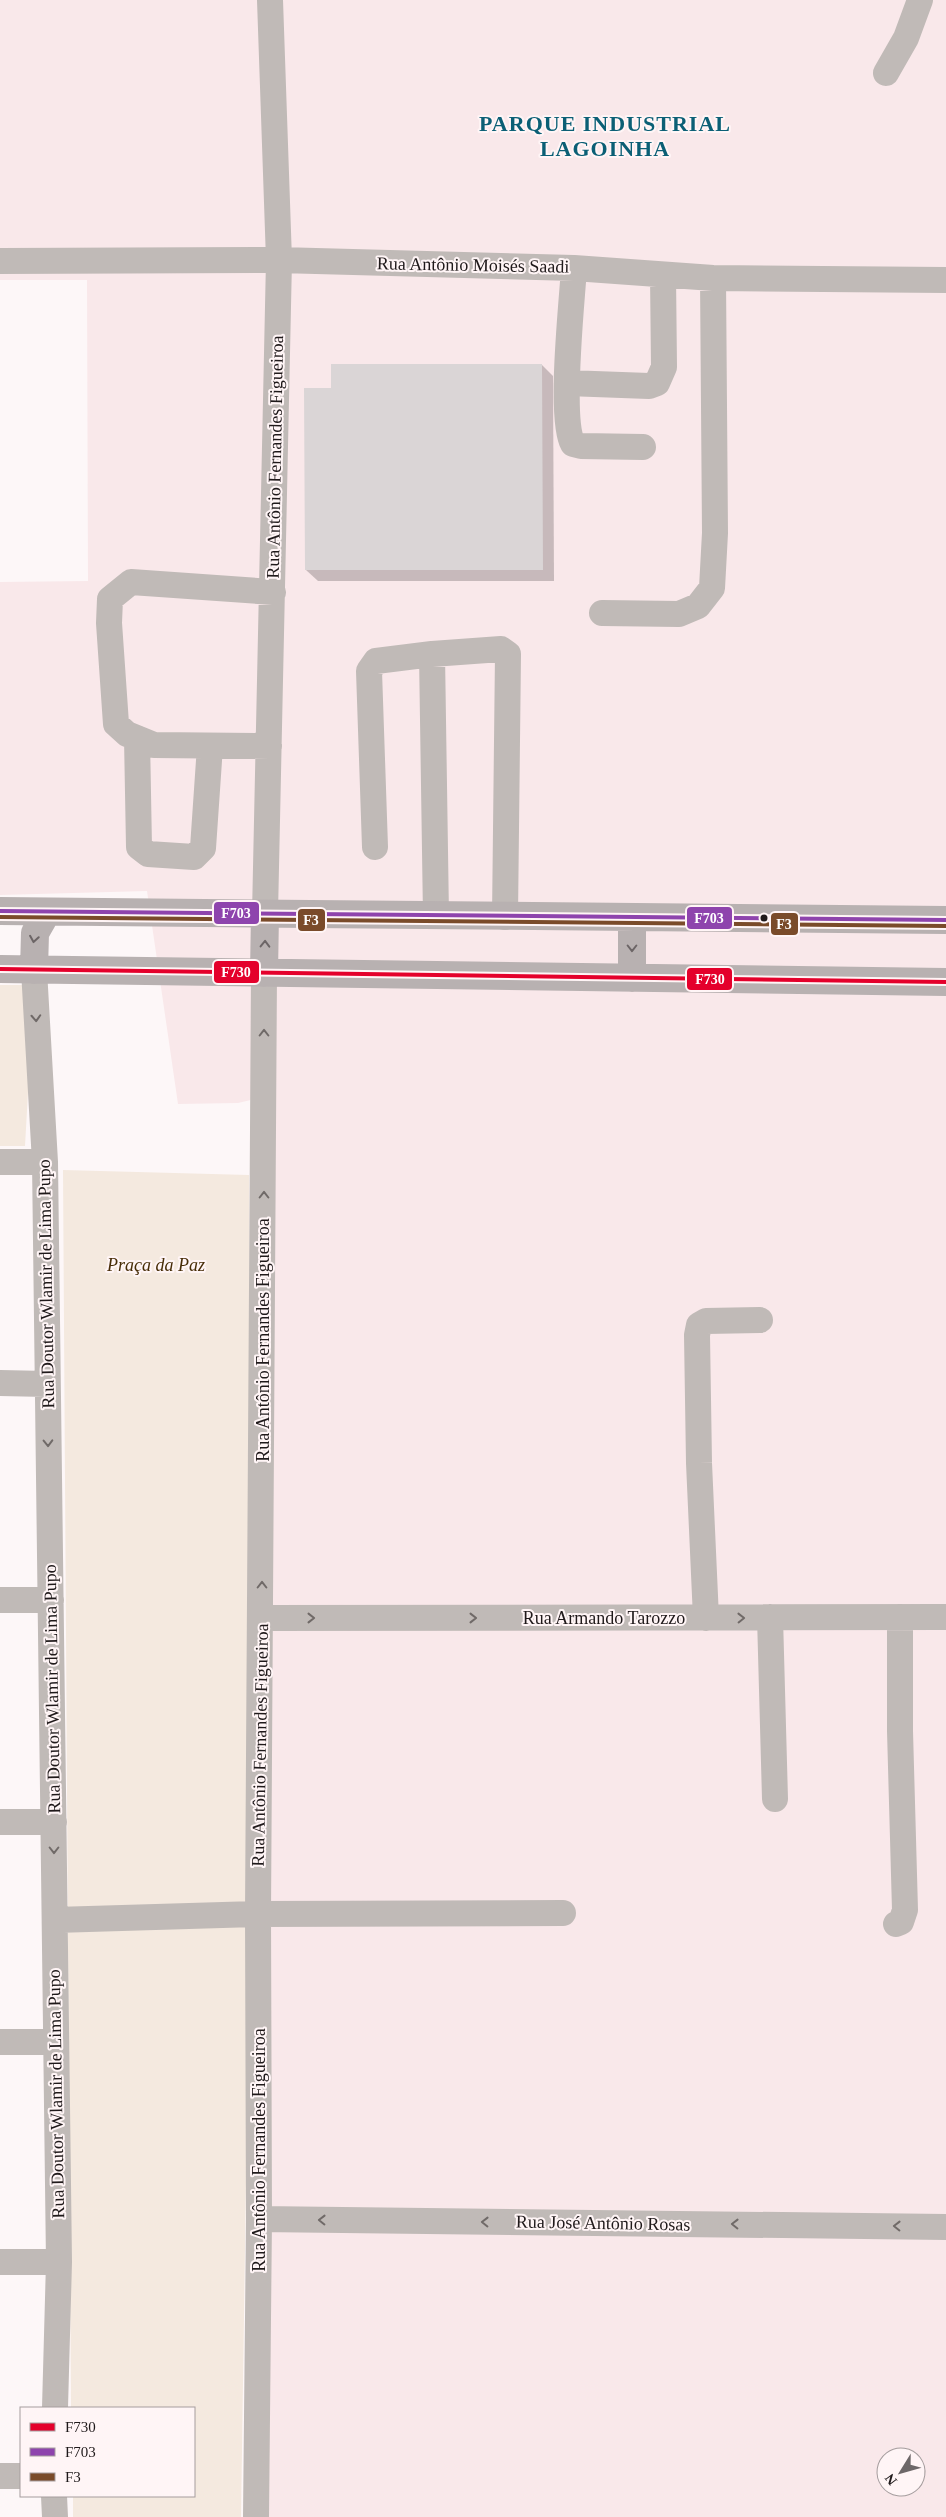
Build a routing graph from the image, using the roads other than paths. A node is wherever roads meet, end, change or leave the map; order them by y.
1 (270, 0) edge
2 (920, 0) edge
3 (886, 73) dead end
4 (279, 260) junction
5 (0, 261) edge
6 (574, 268) junction
7 (663, 275) junction
8 (713, 278) junction
9 (946, 280) edge
10 (567, 383) junction
11 (643, 447) dead end
12 (273, 592) junction
13 (602, 614) dead end
14 (432, 654) junction
15 (137, 738) junction
16 (210, 746) junction
17 (269, 746) junction
18 (375, 847) dead end
19 (0, 911) edge
20 (47, 912) junction
21 (265, 914) junction
22 (436, 916) junction
23 (505, 917) junction
24 (632, 918) junction
25 (946, 920) edge
26 (0, 969) edge
27 (34, 970) junction
28 (264, 973) junction
29 (632, 978) junction
30 (946, 982) edge
31 (0, 1162) edge
32 (45, 1162) junction
33 (760, 1320) dead end
34 (0, 1384) edge
35 (47, 1384) junction
36 (0, 1600) edge
37 (51, 1600) junction
38 (770, 1617) junction
39 (900, 1617) junction
40 (946, 1617) edge
41 (262, 1618) junction
42 (706, 1618) junction
43 (775, 1799) dead end
44 (0, 1822) edge
45 (54, 1822) junction
46 (562, 1913) dead end
47 (258, 1914) junction
48 (55, 1920) junction
49 (896, 1924) dead end
50 (0, 2042) edge
51 (54, 2042) junction
52 (259, 2219) junction
53 (946, 2226) edge
54 (0, 2262) edge
55 (59, 2262) junction
56 (55, 2407) edge
57 (0, 2476) edge
58 (20, 2476) edge
59 (54, 2497) edge
60 (55, 2517) edge
61 (256, 2517) edge

1 - 4 street, Rua Antônio Fernandes Figueiroa
2 - 3 street
4 - 5 street, Rua Antônio Moisés Saadi
4 - 6 street, Rua Antônio Moisés Saadi
4 - 12 street, Rua Antônio Fernandes Figueiroa
6 - 7 street, Rua Antônio Moisés Saadi
6 - 10 street
7 - 8 street, Rua Antônio Moisés Saadi
7 - 10 street
8 - 9 street, Rua Antônio Moisés Saadi
8 - 13 street
10 - 11 street
12 - 15 street
12 - 17 street, Rua Antônio Fernandes Figueiroa
14 - 18 street
14 - 22 street
14 - 23 street
15 - 16 street
15 - 16 street
16 - 17 street
17 - 21 street, Rua Antônio Fernandes Figueiroa
19 - 20 main road
20 - 21 main road
20 -> 27 main road
21 - 22 main road
28 -> 21 main road
22 - 23 main road
23 - 24 main road
24 - 25 main road
24 -> 29 main road
26 - 27 main road
27 - 28 main road
27 -> 32 street, Rua Doutor Wlamir de Lima Pupo
28 - 29 main road
41 -> 28 street, Rua Antônio Fernandes Figueiroa
29 - 30 main road
31 - 32 street
32 - 35 street, Rua Doutor Wlamir de Lima Pupo
33 - 42 street
34 - 35 street
35 -> 37 street, Rua Doutor Wlamir de Lima Pupo
36 - 37 street
37 - 45 street, Rua Doutor Wlamir de Lima Pupo
38 - 39 street, Rua Armando Tarozzo
42 -> 38 street, Rua Armando Tarozzo
38 - 43 street
39 - 40 street, Rua Armando Tarozzo
39 - 49 street
41 -> 42 street, Rua Armando Tarozzo
41 - 47 street, Rua Antônio Fernandes Figueiroa
44 - 45 street
45 -> 48 street, Rua Doutor Wlamir de Lima Pupo
46 - 47 street
47 - 48 street
47 - 52 street, Rua Antônio Fernandes Figueiroa
48 - 51 street, Rua Doutor Wlamir de Lima Pupo
50 - 51 street
51 - 55 street, Rua Doutor Wlamir de Lima Pupo
53 -> 52 street, Rua José Antônio Rosas
52 - 61 street, Rua Antônio Fernandes Figueiroa
54 - 55 street
55 - 56 street, Rua Doutor Wlamir de Lima Pupo
57 - 58 street
59 - 60 street

